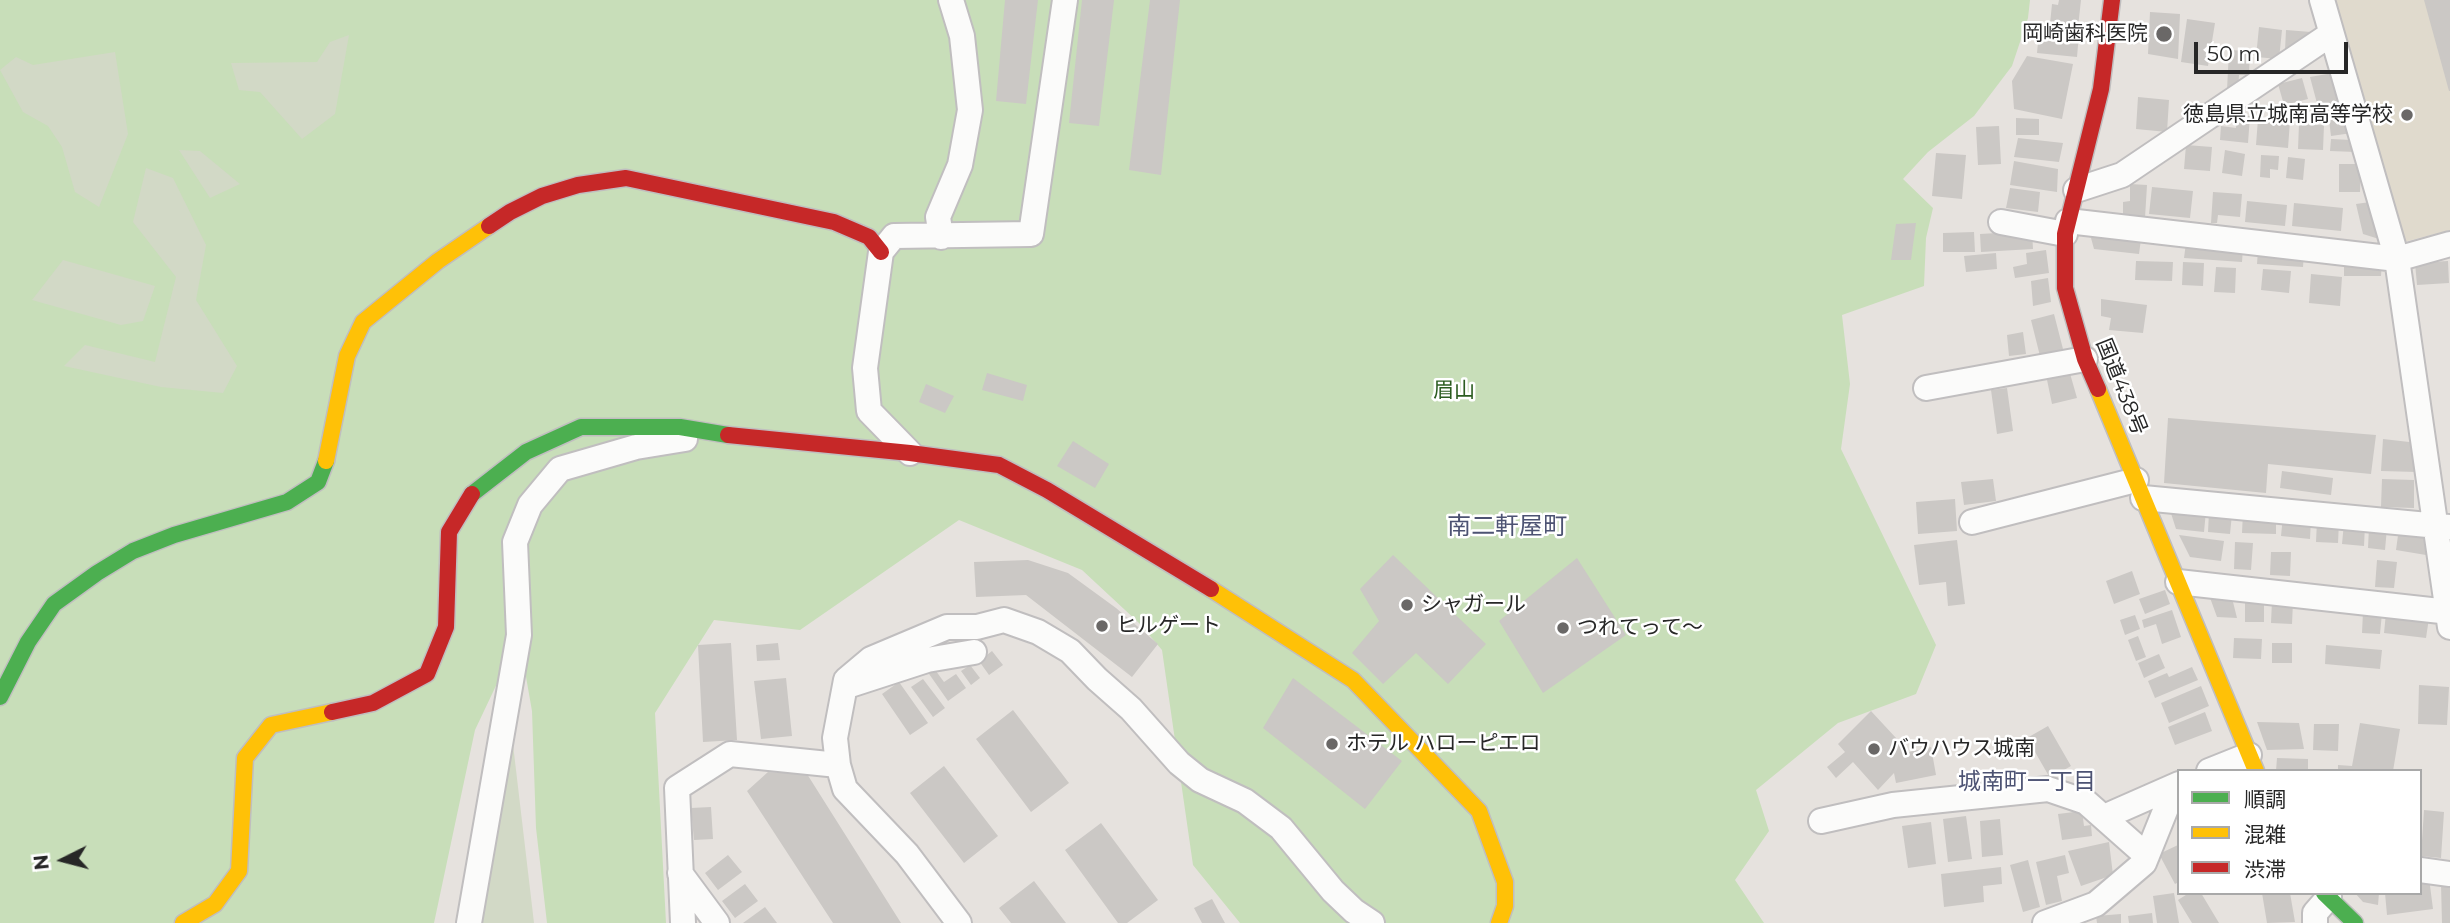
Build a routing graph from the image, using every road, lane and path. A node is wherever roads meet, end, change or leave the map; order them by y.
1 (951, 0) edge
2 (1065, 0) edge
3 (2112, 0) edge
4 (2322, 0) edge
5 (2331, 34) junction
6 (2076, 190) junction
7 (2001, 222) dead end
8 (2066, 227) junction
9 (941, 237) junction
10 (2450, 244) edge
11 (881, 252) junction
12 (2397, 259) junction
13 (2085, 359) junction
14 (1926, 388) dead end
15 (716, 433) junction
16 (910, 453) junction
17 (2139, 489) junction
18 (1972, 522) dead end
19 (2443, 527) edge
20 (2178, 582) junction
21 (2449, 617) edge
22 (974, 652) dead end
23 (844, 687) junction
24 (0, 697) edge
25 (2252, 763) edge
26 (838, 765) junction
27 (2220, 769) edge
28 (2177, 785) edge
29 (2177, 794) edge
30 (2104, 817) junction
31 (1821, 821) dead end
32 (2147, 856) junction
33 (2422, 870) edge
34 (679, 872) junction
35 (2450, 874) edge
36 (2326, 895) edge
37 (183, 923) edge
38 (469, 923) edge
39 (682, 923) edge
40 (717, 923) edge
41 (959, 923) edge
42 (1372, 923) edge
43 (1499, 923) edge
44 (2045, 923) edge
45 (2315, 923) edge
46 (2355, 923) edge

1 - 9 street
2 - 9 street
3 - 6 main road, 国道438号
4 - 5 street
5 - 6 street
5 - 12 street
6 - 8 main road, 国道438号
7 - 8 street
8 - 12 street
8 - 13 main road, 国道438号
9 - 11 street
10 - 12 street
11 - 16 street
11 - 24 main road
12 - 19 street
13 - 14 street
13 - 17 main road, 国道438号
15 - 16 main road
15 - 37 main road
15 - 38 street
16 - 43 main road
17 - 18 street
17 - 19 street
17 - 20 main road, 国道438号
19 - 21 street
20 - 21 street
20 - 25 main road, 国道438号
22 - 23 street
23 - 26 street
23 - 42 street
25 - 27 street
26 - 34 street
26 - 41 street
28 - 30 street
29 - 32 street
30 - 31 street
30 - 32 street
32 - 44 street
33 - 35 street
34 - 39 street
34 - 40 street
36 - 45 street
36 - 46 main road

